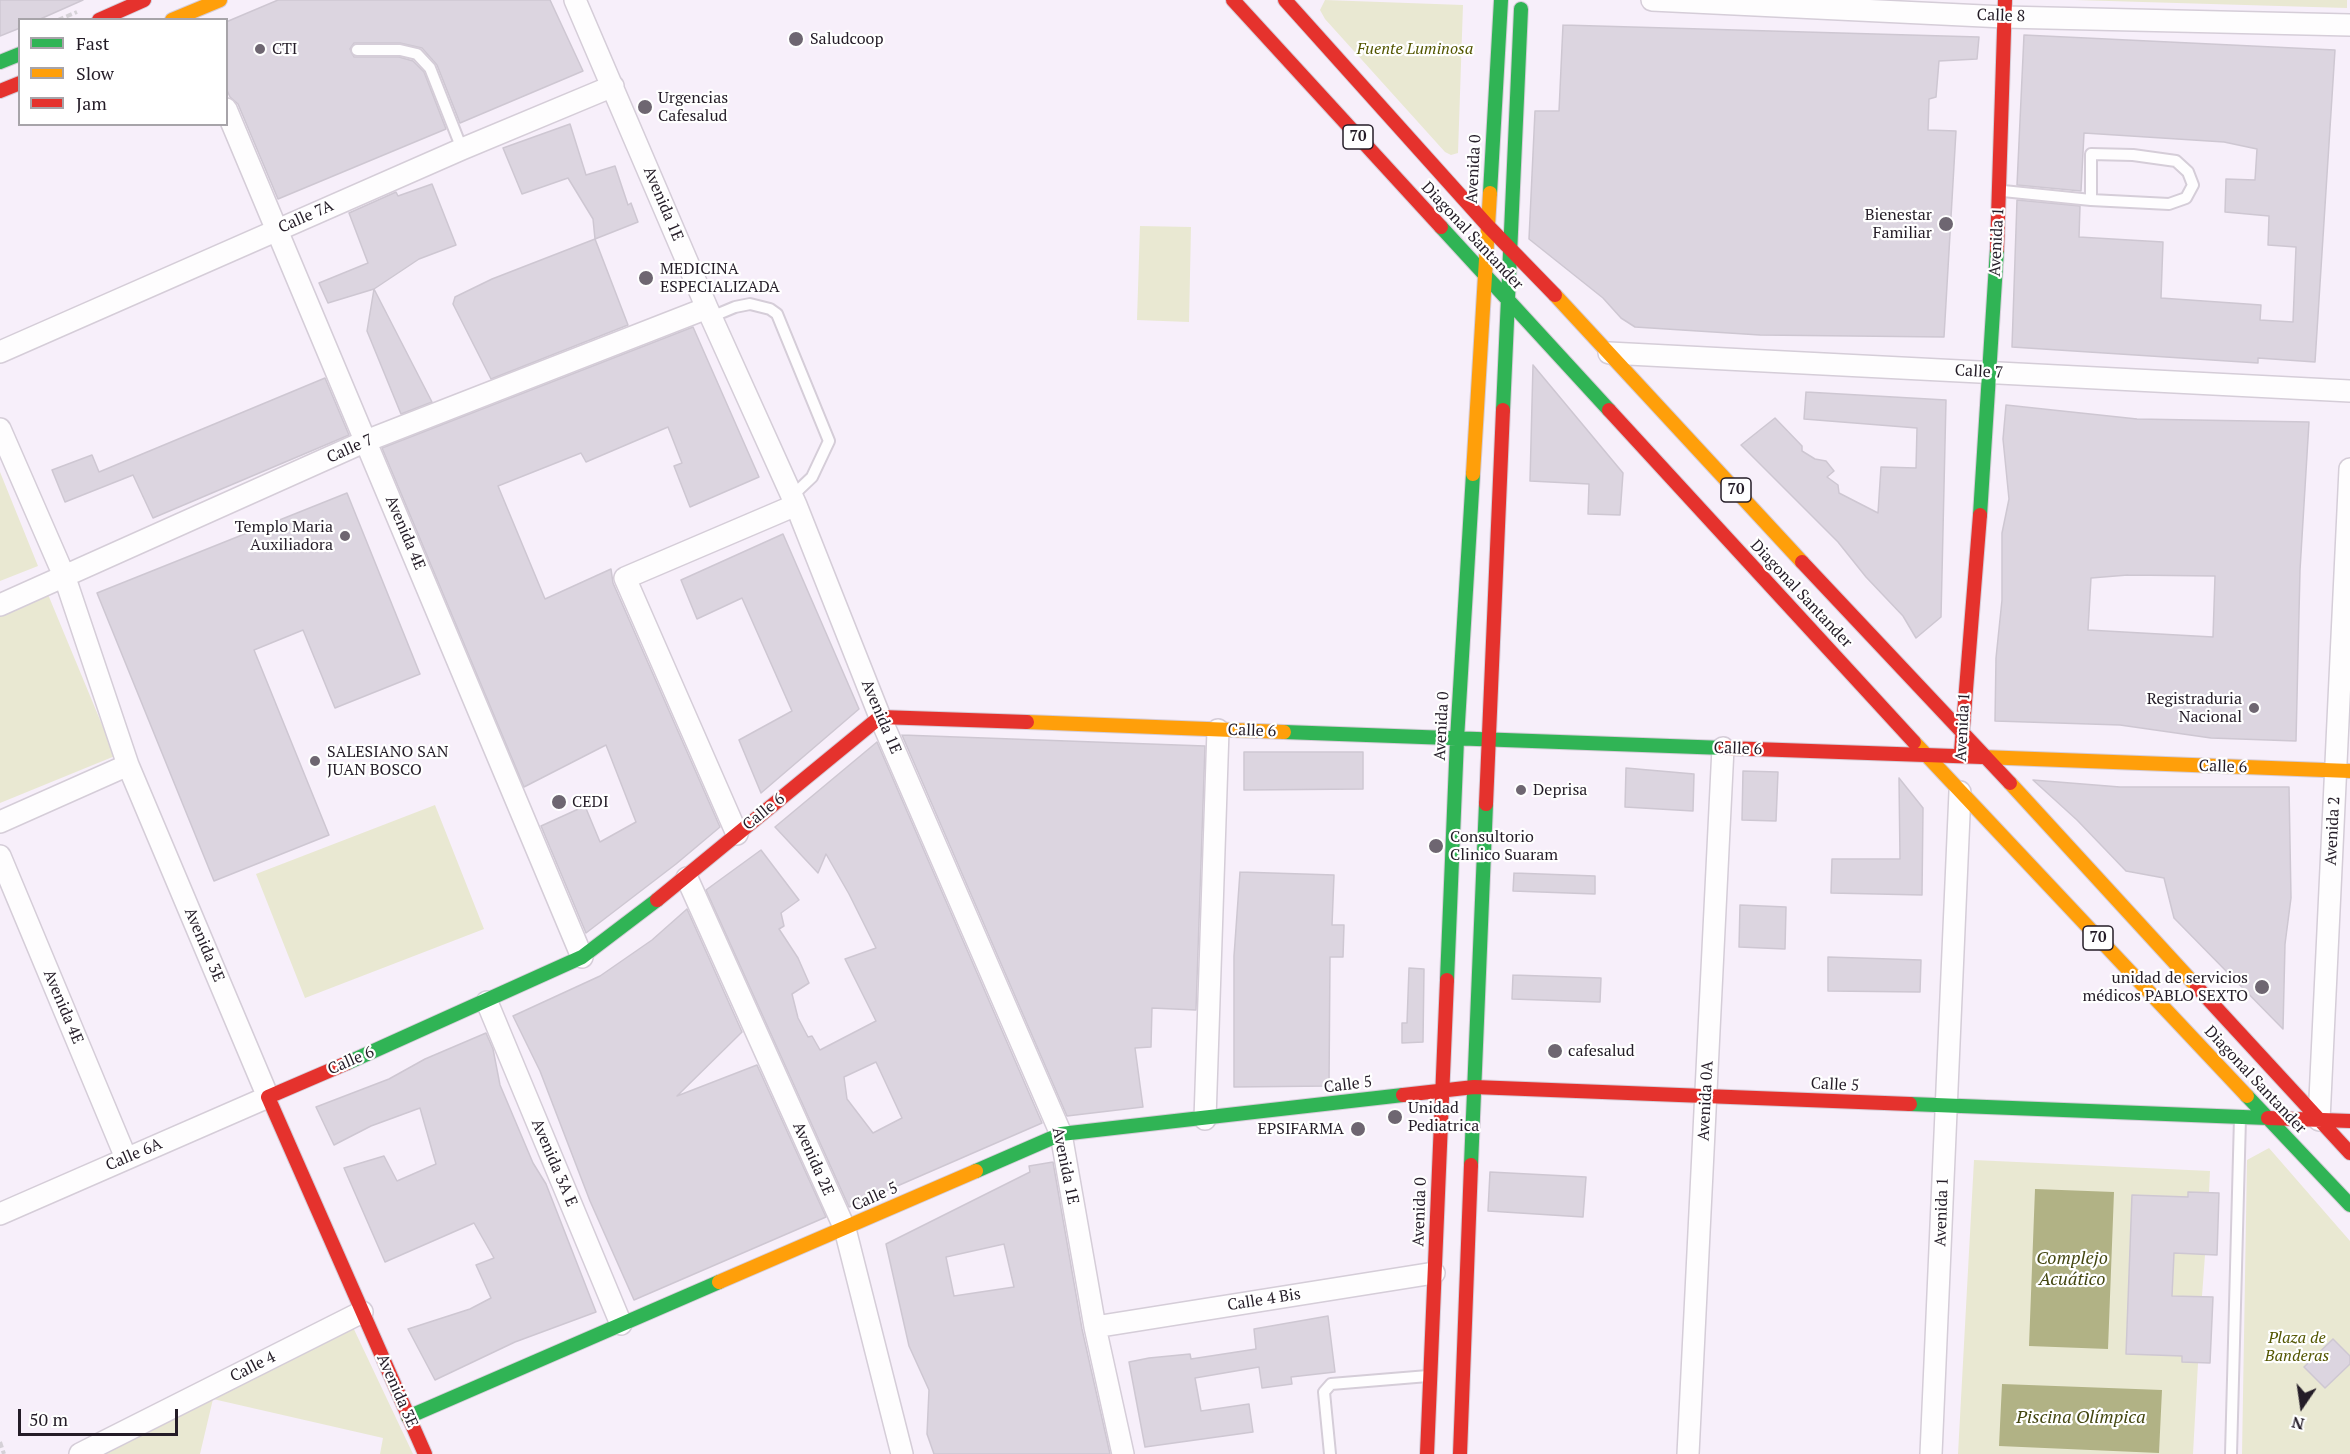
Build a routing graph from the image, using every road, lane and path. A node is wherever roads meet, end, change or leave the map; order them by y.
1 (144, 0) edge
2 (220, 0) edge
3 (575, 0) edge
4 (1233, 0) edge
5 (1285, 0) edge
6 (1501, 0) edge
7 (1521, 0) edge
8 (1652, 0) edge
9 (2004, 8) edge
10 (183, 13) edge
11 (104, 18) edge
12 (2350, 26) edge
13 (357, 50) dead end
14 (18, 55) edge
15 (0, 62) edge
16 (18, 84) edge
17 (613, 86) junction
18 (0, 91) edge
19 (228, 114) edge
20 (462, 149) junction
21 (2000, 190) junction
22 (2091, 200) junction
23 (1487, 225) junction
24 (276, 231) junction
25 (1510, 246) junction
26 (1484, 275) junction
27 (1507, 299) junction
28 (709, 312) junction
29 (0, 352) edge
30 (1609, 353) junction
31 (1990, 372) junction
32 (2350, 391) edge
33 (0, 429) edge
34 (366, 441) junction
35 (2350, 469) edge
36 (794, 501) junction
37 (65, 578) junction
38 (0, 605) edge
39 (880, 717) junction
40 (1218, 730) junction
41 (1962, 734) junction
42 (1457, 738) junction
43 (1488, 740) junction
44 (1722, 748) junction
45 (1929, 756) junction
46 (1961, 757) junction
47 (1987, 758) junction
48 (128, 765) junction
49 (2343, 771) edge
50 (1960, 792) junction
51 (0, 822) edge
52 (737, 834) junction
53 (0, 856) edge
54 (687, 878) junction
55 (582, 957) junction
56 (487, 1002) junction
57 (1474, 1087) junction
58 (1441, 1091) junction
59 (1706, 1096) junction
60 (268, 1097) junction
61 (1946, 1107) junction
62 (2240, 1118) junction
63 (2268, 1118) junction
64 (1205, 1119) junction
65 (2319, 1120) junction
66 (2350, 1121) edge
67 (1061, 1134) junction
68 (2350, 1153) edge
69 (126, 1158) junction
70 (2350, 1205) edge
71 (0, 1214) edge
72 (844, 1229) junction
73 (1434, 1273) junction
74 (362, 1312) junction
75 (621, 1324) junction
76 (1095, 1327) junction
77 (1430, 1376) junction
78 (408, 1417) junction
79 (0, 1442) edge
80 (4, 1454) edge
81 (80, 1454) edge
82 (425, 1454) edge
83 (902, 1454) edge
84 (1123, 1454) edge
85 (1330, 1454) edge
86 (1427, 1454) edge
87 (1459, 1454) edge
88 (1475, 1454) edge
89 (1688, 1454) edge
90 (1931, 1454) edge
91 (2231, 1454) edge

1 - 11 street
2 - 10 street
3 - 17 street, Avenida 1E
4 - 26 street, Diagonal Santander / 70
5 - 23 street, Diagonal Santander / 70
6 - 23 street, Avenida 0
7 - 25 street
8 - 9 street, Calle 8
9 - 12 street, Calle 8
9 - 21 street, Avenida 1
13 - 20 lane
14 - 15 street
16 - 18 street
17 - 20 street, Calle 7A
17 - 28 street, Avenida 1E
19 - 24 street, Avenida 4E
20 - 24 street, Calle 7A
21 - 22 lane
21 - 31 street, Avenida 1
22 - 22 lane
23 - 25 street, Diagonal Santander / 70
23 - 26 street, Avenida 0
24 - 29 street, Calle 7A
24 - 34 street, Avenida 4E
25 - 27 street
25 - 30 street, Diagonal Santander / 70
26 - 27 street, Diagonal Santander / 70
26 - 42 street, Avenida 0
27 - 43 street
27 - 45 street, Diagonal Santander / 70
28 - 34 street, Calle 7
28 - 36 street, Avenida 1E
28 - 36 lane
30 - 31 street, Calle 7
30 - 41 street, Diagonal Santander / 70
31 - 32 street, Calle 7
31 - 41 street, Avenida 1
33 - 37 street, Avenida 3E
34 - 37 street, Calle 7
34 - 55 street, Avenida 4E
35 - 49 street, Avenida 2
36 - 39 street, Avenida 1E
36 - 52 street
37 - 38 street, Calle 7
37 - 48 street, Avenida 3E
39 - 40 street, Calle 6
39 - 52 street, Calle 6
39 - 67 street, Avenida 1E
40 - 42 street, Calle 6
40 - 64 street
41 - 46 street, Avenida 1
41 - 47 street, Diagonal Santander / 70
42 - 43 street, Calle 6
42 - 58 street, Avenida 0
43 - 44 street, Calle 6
43 - 57 street
44 - 45 street, Calle 6
44 - 59 street, Avenida 0A
45 - 46 street, Calle 6
45 - 50 street, Diagonal Santander / 70
46 - 47 street, Calle 6
46 - 50 street, Avenida 1
47 - 49 street, Calle 6
47 - 65 street, Diagonal Santander / 70
48 - 51 street
48 - 60 street, Avenida 3E
49 - 65 street, Avenida 2
50 - 61 street, Avenida 1
50 - 63 street, Diagonal Santander / 70
52 - 54 street, Calle 6
53 - 69 street, Avenida 4E
54 - 55 street, Calle 6
54 - 72 street, Avenida 2E
55 - 56 street, Calle 6
56 - 60 street, Calle 6
56 - 75 street, Avenida 3A E
57 - 58 street, Calle 5
57 - 59 street, Calle 5
57 - 87 street
58 - 64 street, Calle 5
58 - 73 street, Avenida 0
59 - 61 street, Calle 5
59 - 89 street, Avenida 0A
60 - 69 street, Calle 6A
60 - 74 street, Avenida 3E
61 - 62 street, Calle 5
61 - 90 street, Avenida 1
62 - 63 street, Calle 5
62 - 91 lane
63 - 65 street, Calle 5
63 - 70 street, Diagonal Santander / 70
64 - 67 street, Calle 5
65 - 66 street, Calle 5
65 - 68 street, Diagonal Santander / 70
67 - 72 street, Calle 5
67 - 76 street, Avenida 1E
69 - 71 street, Calle 6A
72 - 75 street, Calle 5
72 - 83 street, Avenida 2E
73 - 76 street, Calle 4 Bis
73 - 77 street, Avenida 0
74 - 78 street, Avenida 3E
74 - 81 street, Calle 4
75 - 78 street, Calle 5
76 - 84 street, Avenida 1E
77 - 85 lane
77 - 86 street, Avenida 0
78 - 82 street, Avenida 3E
79 - 80 path
87 - 88 street

